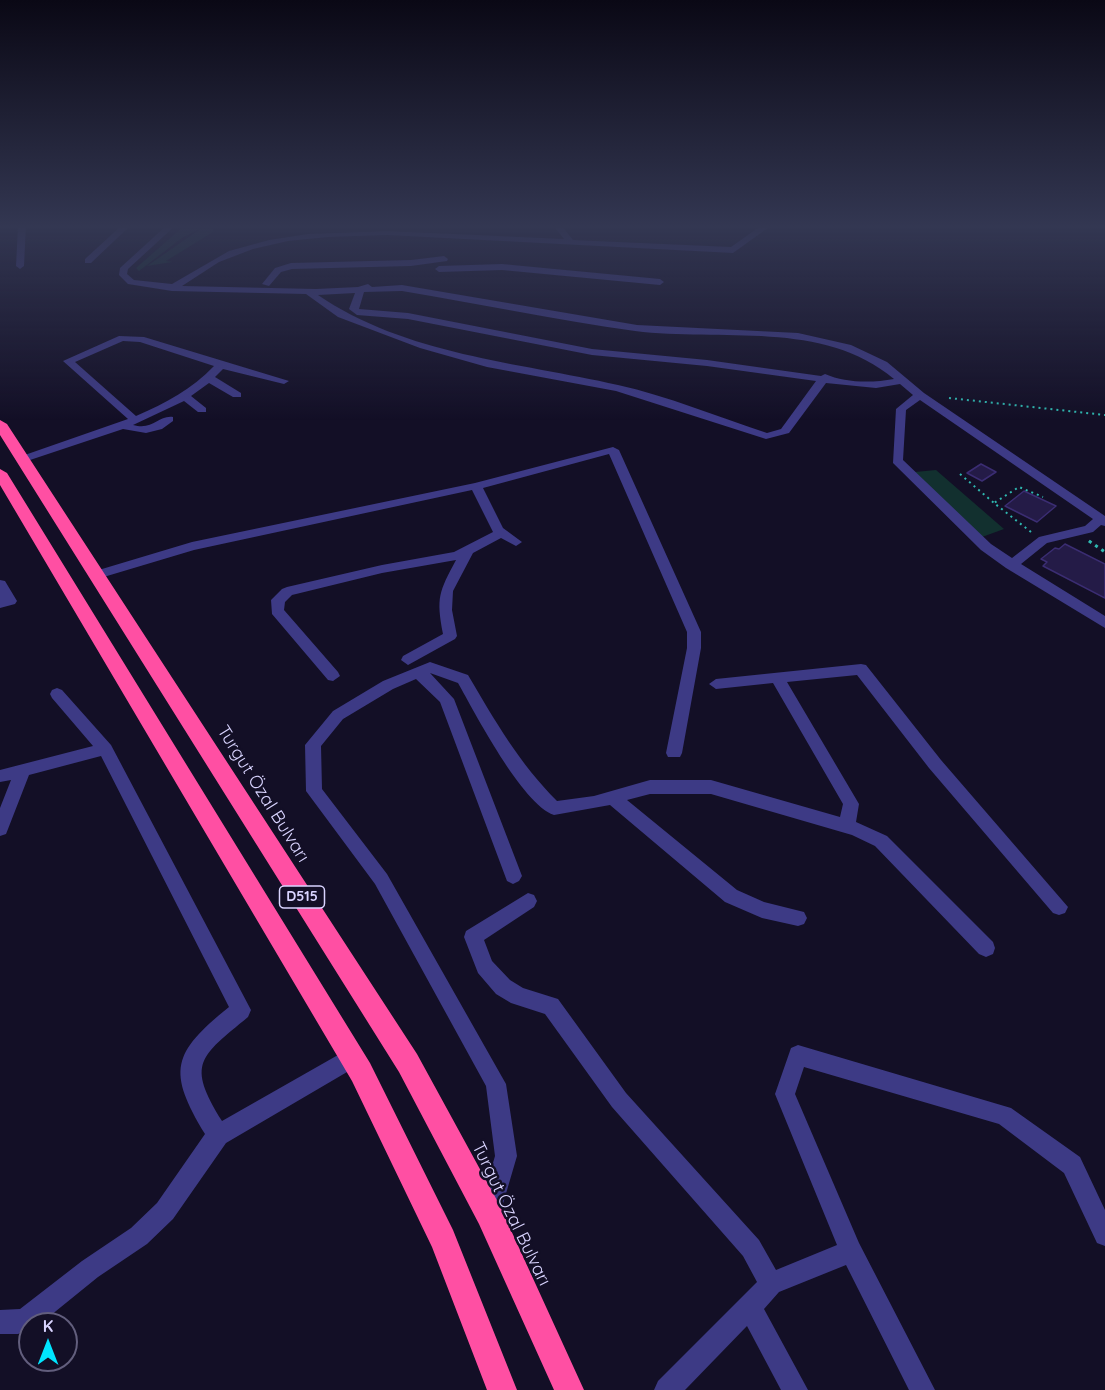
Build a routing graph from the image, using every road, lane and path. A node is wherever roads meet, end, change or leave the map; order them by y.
1 (235, 290) edge
2 (361, 290) joint
3 (422, 290) edge
4 (308, 292) junction
5 (221, 366) junction
6 (825, 377) junction
7 (210, 379) junction
8 (904, 380) junction
9 (284, 381) dead end
10 (183, 395) junction
11 (237, 395) dead end
12 (920, 395) junction
13 (202, 410) dead end
14 (1105, 416) edge
15 (169, 419) dead end
16 (135, 420) junction
17 (0, 424) edge
18 (122, 424) junction
19 (23, 459) junction
20 (0, 473) edge
21 (960, 474) dead end
22 (476, 486) junction
23 (1047, 499) dead end
24 (994, 503) junction
25 (1102, 521) edge
26 (501, 533) junction
27 (1043, 540) junction
28 (516, 542) dead end
29 (468, 550) junction
30 (1011, 565) junction
31 (97, 575) junction
32 (0, 584) edge
33 (0, 603) edge
34 (1105, 623) edge
35 (413, 666) junction
36 (333, 676) dead end
37 (777, 677) junction
38 (716, 684) dead end
39 (57, 694) dead end
40 (105, 749) junction
41 (674, 753) dead end
42 (23, 770) junction
43 (0, 776) edge
44 (613, 798) junction
45 (847, 826) junction
46 (0, 829) edge
47 (513, 876) dead end
48 (528, 901) dead end
49 (1059, 907) dead end
50 (798, 918) dead end
51 (986, 948) dead end
52 (352, 1058) junction
53 (218, 1135) junction
54 (489, 1214) junction
55 (1105, 1235) edge
56 (851, 1251) junction
57 (771, 1284) junction
58 (750, 1308) junction
59 (0, 1322) edge
60 (502, 1390) edge
61 (569, 1390) edge
62 (667, 1390) edge
63 (795, 1390) edge
64 (922, 1390) edge

1 - 4 street
2 - 4 street
2 - 6 street
3 - 8 street
4 - 6 street
5 - 7 street
5 - 9 street
5 - 16 street
6 - 8 street
7 - 10 street
7 - 11 street
8 - 12 street
10 - 13 street
10 - 16 street
12 - 14 path
12 - 25 street
12 - 30 street
15 - 18 street
16 - 18 street
17 - 19 highway, Turgut Özal Bulvarı / D515
18 - 19 street
19 - 31 highway, Turgut Özal Bulvarı / D515
20 - 52 highway, D515
21 - 24 path
22 - 26 street
22 - 31 street
22 - 41 street
23 - 24 path
24 - 27 path
25 - 27 street
26 - 28 street
26 - 29 street
27 - 30 street
29 - 35 street
29 - 36 street
30 - 34 street
31 - 54 highway, Turgut Özal Bulvarı / D515
32 - 33 street
35 - 44 street
35 - 47 street
35 - 54 street
37 - 38 street
37 - 45 street
37 - 49 street
39 - 40 street
40 - 42 street
40 - 53 street
42 - 43 street
42 - 46 street
44 - 45 street
44 - 50 street
45 - 51 street
48 - 57 street
52 - 53 street
52 - 60 highway, D515
53 - 59 street
54 - 61 highway, Turgut Özal Bulvarı / D515
55 - 56 street
56 - 57 street
56 - 64 street
57 - 58 street
58 - 62 street
58 - 63 street

